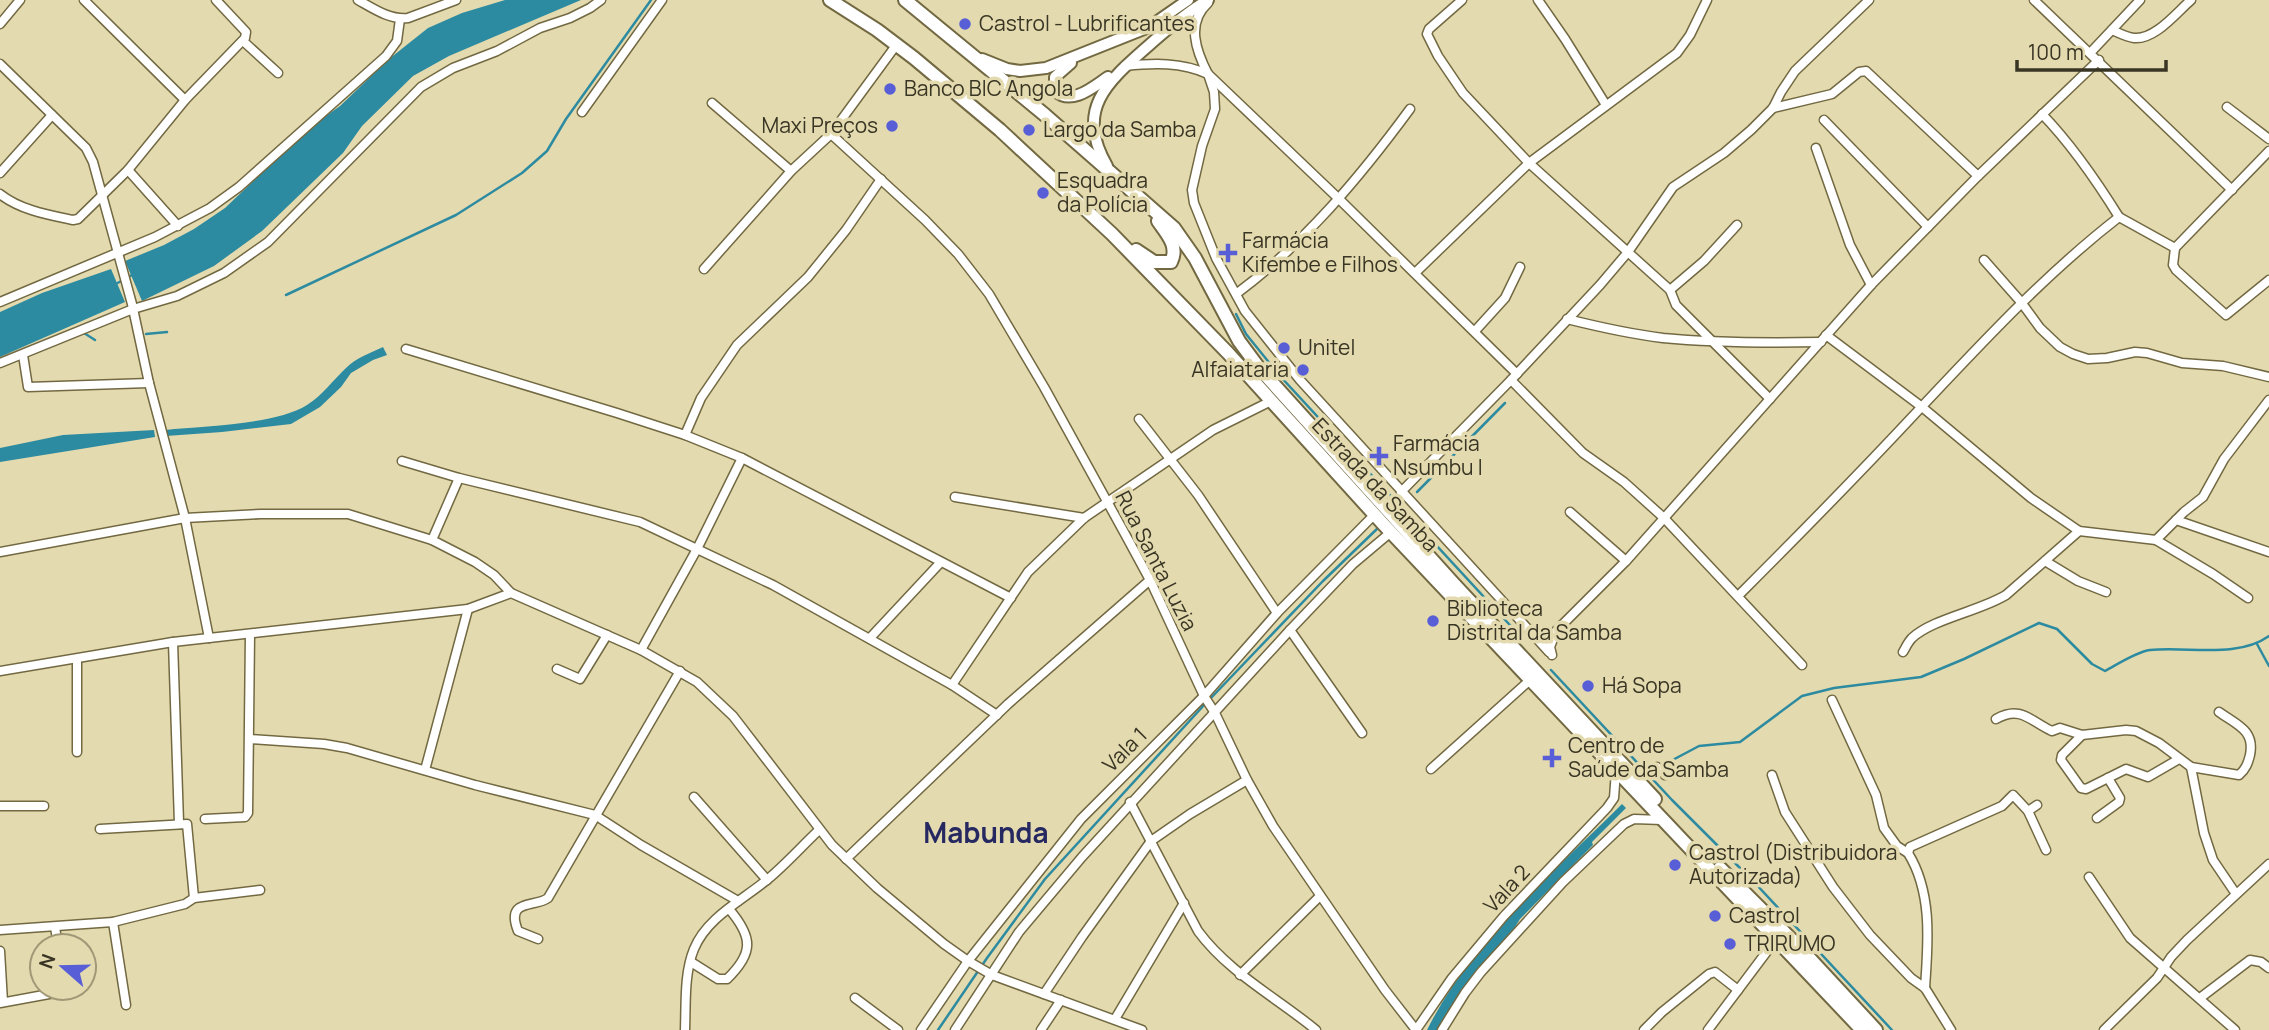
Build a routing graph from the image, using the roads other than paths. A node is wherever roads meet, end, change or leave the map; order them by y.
1 (20, 0) edge
2 (84, 0) edge
3 (216, 0) edge
4 (358, 0) edge
5 (456, 0) edge
6 (601, 0) edge
7 (662, 0) edge
8 (830, 0) edge
9 (849, 0) edge
10 (905, 0) edge
11 (1186, 0) edge
12 (1210, 0) edge
13 (1462, 0) edge
14 (1538, 0) edge
15 (1707, 0) edge
16 (1869, 0) edge
17 (2034, 0) edge
18 (2140, 0) edge
19 (2191, 0) edge
20 (400, 19) junction
21 (0, 24) edge
22 (877, 30) junction
23 (2112, 30) junction
24 (243, 41) junction
25 (897, 44) junction
26 (1102, 48) junction
27 (968, 51) junction
28 (2091, 52) junction
29 (2099, 61) junction
30 (0, 64) edge
31 (1125, 66) junction
32 (278, 73) dead end
33 (1208, 74) junction
34 (185, 100) junction
35 (712, 103) dead end
36 (1606, 105) junction
37 (2227, 107) dead end
38 (1773, 108) junction
39 (1410, 109) dead end
40 (582, 112) dead end
41 (2042, 114) junction
42 (52, 115) junction
43 (1824, 120) dead end
44 (831, 134) junction
45 (2269, 139) edge
46 (1816, 148) dead end
47 (2269, 151) edge
48 (1530, 163) junction
49 (128, 170) junction
50 (791, 172) junction
51 (1110, 172) junction
52 (0, 173) edge
53 (1978, 176) junction
54 (881, 179) junction
55 (2232, 190) junction
56 (103, 193) junction
57 (0, 194) edge
58 (1338, 198) junction
59 (1144, 201) junction
60 (2119, 217) junction
61 (1737, 225) dead end
62 (178, 226) junction
63 (1928, 227) junction
64 (1112, 234) junction
65 (2175, 248) junction
66 (117, 251) junction
67 (1628, 252) junction
68 (1984, 260) dead end
69 (1520, 267) dead end
70 (704, 269) dead end
71 (1415, 273) junction
72 (2269, 280) edge
73 (1871, 285) junction
74 (1670, 290) junction
75 (1236, 294) junction
76 (0, 302) edge
77 (2021, 302) junction
78 (133, 306) junction
79 (1567, 319) junction
80 (1475, 331) junction
81 (1824, 339) junction
82 (1711, 340) junction
83 (406, 349) dead end
84 (23, 355) junction
85 (0, 363) edge
86 (1514, 377) junction
87 (2269, 377) edge
88 (149, 383) junction
89 (1770, 398) junction
90 (2269, 400) edge
91 (1271, 401) junction
92 (1922, 407) junction
93 (1139, 419) dead end
94 (685, 435) junction
95 (743, 458) junction
96 (1170, 458) junction
97 (402, 461) dead end
98 (459, 478) junction
99 (1401, 492) junction
100 (955, 497) dead end
101 (1106, 503) junction
102 (1570, 512) dead end
103 (1375, 514) junction
104 (185, 518) junction
105 (1084, 518) junction
106 (1664, 518) junction
107 (2175, 520) junction
108 (2079, 531) junction
109 (1391, 532) junction
110 (432, 540) junction
111 (2156, 540) junction
112 (697, 549) junction
113 (0, 552) edge
114 (2269, 552) edge
115 (1626, 561) junction
116 (2045, 561) junction
117 (940, 563) junction
118 (1150, 580) junction
119 (2106, 592) dead end
120 (511, 593) junction
121 (1739, 595) junction
122 (1011, 598) junction
123 (2248, 598) dead end
124 (468, 609) junction
125 (1277, 613) junction
126 (1528, 629) junction
127 (1290, 630) junction
128 (1556, 631) junction
129 (250, 634) junction
130 (607, 635) junction
131 (209, 638) junction
132 (870, 638) junction
133 (173, 642) junction
134 (641, 650) junction
135 (1903, 652) dead end
136 (76, 659) junction
137 (1802, 665) dead end
138 (557, 668) dead end
139 (0, 671) edge
140 (680, 671) junction
141 (1530, 680) junction
142 (952, 685) junction
143 (1205, 698) junction
144 (1832, 700) dead end
145 (1214, 712) junction
146 (2219, 712) dead end
147 (997, 715) junction
148 (1996, 719) dead end
149 (1362, 733) dead end
150 (2082, 735) junction
151 (250, 740) junction
152 (78, 752) dead end
153 (2179, 759) junction
154 (1657, 767) dead end
155 (2191, 767) junction
156 (1431, 769) dead end
157 (425, 770) junction
158 (1616, 771) junction
159 (1665, 775) dead end
160 (1772, 775) dead end
161 (2108, 778) junction
162 (1247, 780) junction
163 (694, 797) dead end
164 (1130, 802) junction
165 (2037, 805) dead end
166 (0, 806) edge
167 (44, 806) dead end
168 (2028, 811) junction
169 (595, 815) junction
170 (2097, 818) dead end
171 (205, 819) dead end
172 (1664, 820) junction
173 (178, 823) junction
174 (100, 829) dead end
175 (819, 830) junction
176 (1151, 841) junction
177 (2046, 850) dead end
178 (1908, 853) junction
179 (846, 859) junction
180 (2269, 864) edge
181 (2089, 877) dead end
182 (767, 880) junction
183 (260, 890) dead end
184 (2236, 894) junction
185 (1320, 896) junction
186 (194, 898) junction
187 (738, 901) junction
188 (1184, 903) junction
189 (729, 909) junction
190 (113, 922) junction
191 (55, 927) junction
192 (0, 930) edge
193 (56, 932) edge
194 (1777, 938) junction
195 (538, 939) dead end
196 (0, 951) edge
197 (691, 962) junction
198 (971, 963) junction
199 (2269, 968) edge
200 (2164, 969) junction
201 (989, 974) junction
202 (1240, 975) junction
203 (1925, 988) junction
204 (1738, 990) junction
205 (1044, 994) junction
206 (28, 998) edge
207 (856, 998) dead end
208 (2200, 998) junction
209 (1061, 1000) junction
210 (2, 1003) edge
211 (126, 1005) dead end
212 (1115, 1018) junction
213 (685, 1030) edge
214 (898, 1030) edge
215 (921, 1030) edge
216 (954, 1030) edge
217 (1041, 1030) edge
218 (1142, 1030) edge
219 (1316, 1030) edge
220 (1416, 1030) edge
221 (1442, 1030) edge
222 (1644, 1030) edge
223 (1708, 1030) edge
224 (1862, 1030) edge
225 (1876, 1030) edge
226 (1951, 1030) edge
227 (2104, 1030) edge
228 (2235, 1030) edge

1 - 21 street
2 - 34 street
3 - 24 street
4 - 20 street
5 - 20 street
6 - 78 street
7 - 40 street
8 - 22 main road, Estrada da Samba
9 - 22 main road
10 - 27 main road, Estrada da Samba
11 - 26 main road
12 - 31 main road
12 - 33 street, Estrada da Samba
13 - 48 street
14 - 36 street
15 - 36 street
16 - 38 street
17 - 28 street
18 - 23 street
19 - 23 street
20 - 62 street
22 - 25 main road, Estrada da Samba
23 - 28 street
24 - 32 street
24 - 34 street
25 - 44 street
25 - 64 main road, Estrada da Samba
26 - 27 main road
26 - 31 main road
27 - 51 main road, Estrada da Samba
28 - 29 street
29 - 41 street
29 - 55 street
30 - 42 street
31 - 33 street
31 - 51 main road
33 - 58 street
33 - 75 street, Estrada da Samba
34 - 49 street
35 - 50 street
36 - 48 street
37 - 45 street
38 - 53 street
38 - 67 street
39 - 58 street
41 - 53 street
41 - 60 street
42 - 52 street
42 - 56 street
43 - 63 street
44 - 50 street
44 - 54 street, Rua Santa Luzia
46 - 73 street
47 - 55 street
48 - 67 street
48 - 71 street
49 - 56 street
49 - 62 street
50 - 70 street
51 - 59 main road, Estrada da Samba
53 - 63 street
54 - 94 street
54 - 101 street, Rua Santa Luzia
55 - 65 street
56 - 57 street
56 - 66 street
58 - 71 street
58 - 75 street
59 - 64 main road
59 - 225 main road, Estrada da Samba
60 - 65 street
60 - 77 street
61 - 74 street
62 - 66 street
63 - 73 street
64 - 91 main road, Estrada da Samba
65 - 72 street
66 - 76 street
66 - 78 street
67 - 74 street
67 - 79 street
68 - 77 street
69 - 80 street
71 - 80 street
73 - 81 street
74 - 82 street
75 - 99 street, Estrada da Samba
77 - 87 street
77 - 92 street
78 - 84 street
78 - 88 street
79 - 82 street
79 - 86 street
80 - 86 street
81 - 82 street
81 - 89 street
81 - 92 street
82 - 89 street
83 - 94 street
84 - 85 street
84 - 88 street
86 - 99 street
86 - 106 street
88 - 104 street
89 - 106 street
90 - 107 street
91 - 96 street
91 - 103 main road, Estrada da Samba
92 - 108 street
92 - 121 street
93 - 96 street
94 - 95 street
95 - 112 street
95 - 117 street
96 - 101 street
96 - 125 street
97 - 98 street
98 - 110 street
98 - 112 street
99 - 126 street, Estrada da Samba
100 - 105 street
101 - 105 street
101 - 118 street, Rua Santa Luzia
102 - 115 street
103 - 109 main road, Estrada da Samba
103 - 125 street, Vala 1
104 - 110 street
104 - 113 street
104 - 131 street
105 - 122 street
106 - 115 street
106 - 121 street
107 - 111 street
107 - 114 street
108 - 111 street
108 - 116 street
109 - 127 street, Vala 1
109 - 141 main road, Estrada da Samba
110 - 120 street
111 - 123 street
112 - 132 street
112 - 134 street
115 - 128 street
116 - 119 street
116 - 135 street
117 - 122 street
117 - 132 street
118 - 143 street, Rua Santa Luzia
118 - 147 street
120 - 124 street
120 - 130 street
121 - 137 street
122 - 142 street
124 - 129 street
124 - 157 street
125 - 143 street, Vala 1
126 - 128 street
126 - 128 street, Estrada da Samba
127 - 145 street, Vala 1
127 - 149 street
129 - 131 street
129 - 151 street
130 - 134 street
130 - 138 street
131 - 133 street
132 - 142 street
133 - 136 street
133 - 173 street
134 - 140 street
136 - 139 street
136 - 152 street
140 - 169 street
140 - 175 street
141 - 156 street
141 - 158 main road, Estrada da Samba
142 - 147 street
143 - 145 street, Rua Santa Luzia
143 - 198 street, Vala 1
144 - 178 street
145 - 162 street, Rua Santa Luzia
145 - 164 street, Vala 1
146 - 155 street
147 - 179 street
148 - 150 street
150 - 153 street
150 - 161 street
151 - 157 street
151 - 171 street
153 - 155 street
153 - 161 street
154 - 159 street
155 - 184 street
157 - 169 street
158 - 172 main road, Estrada da Samba
158 - 220 street, Vala 2
160 - 203 street
161 - 170 street
162 - 176 street
162 - 185 street, Rua Santa Luzia
163 - 182 street
164 - 176 street
164 - 201 street, Vala 1
165 - 168 street
166 - 167 street
168 - 177 street
168 - 178 street
169 - 187 street
169 - 195 street
172 - 194 main road, Estrada da Samba
172 - 221 street, Vala 2
173 - 174 street
173 - 186 street
175 - 179 street
175 - 182 street
176 - 188 street
176 - 205 street
178 - 203 street
179 - 198 street
180 - 184 street
181 - 200 street
182 - 187 street
183 - 186 street
184 - 200 street
185 - 202 street
185 - 220 street, Rua Santa Luzia
186 - 190 street
187 - 189 street
188 - 202 street
188 - 212 street
189 - 197 street
189 - 197 street
190 - 191 street
190 - 211 street
191 - 192 street
191 - 193 street
194 - 204 street
194 - 224 main road, Estrada da Samba
196 - 210 street
197 - 213 street
198 - 201 street
198 - 215 street, Vala 1
199 - 208 street
200 - 208 street
200 - 227 street
201 - 205 street
201 - 216 street, Vala 1
202 - 219 street
203 - 226 street
204 - 222 street
204 - 223 street
205 - 209 street
206 - 210 street
207 - 214 street
208 - 228 street
209 - 212 street
209 - 217 street
212 - 218 street

